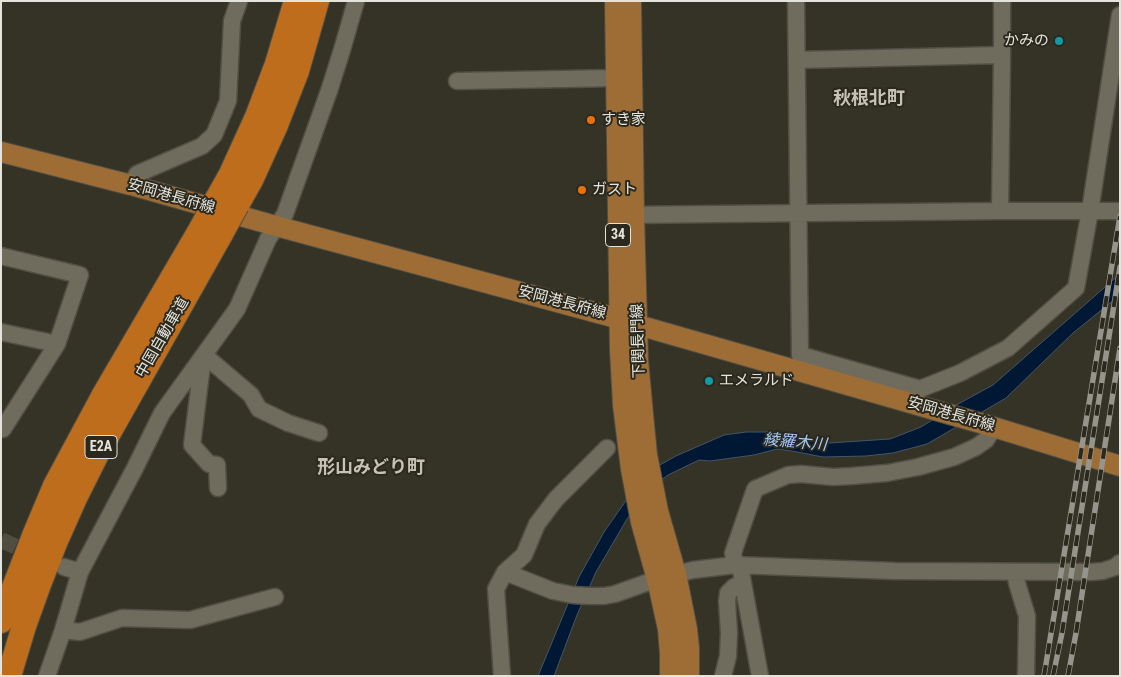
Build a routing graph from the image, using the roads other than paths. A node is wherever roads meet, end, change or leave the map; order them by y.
1 (239, 1) edge
2 (296, 1) edge
3 (317, 1) edge
4 (356, 1) edge
5 (615, 1) edge
6 (631, 1) edge
7 (796, 1) edge
8 (1002, 1) edge
9 (1120, 15) edge
10 (1002, 56) junction
11 (797, 60) junction
12 (616, 78) junction
13 (457, 81) dead end
14 (1, 152) edge
15 (131, 185) junction
16 (227, 202) junction
17 (1000, 211) junction
18 (1090, 211) junction
19 (1120, 211) edge
20 (798, 213) junction
21 (626, 215) junction
22 (276, 226) junction
23 (212, 229) junction
24 (1, 256) edge
25 (629, 322) junction
26 (1, 332) edge
27 (56, 344) junction
28 (204, 355) junction
29 (990, 426) junction
30 (2, 429) edge
31 (319, 433) dead end
32 (607, 448) dead end
33 (1120, 466) edge
34 (218, 488) dead end
35 (1120, 563) edge
36 (738, 565) junction
37 (64, 568) dead end
38 (80, 572) junction
39 (505, 572) junction
40 (1015, 572) junction
41 (666, 577) junction
42 (743, 582) junction
43 (275, 597) dead end
44 (1, 621) edge
45 (63, 630) junction
46 (9, 676) edge
47 (47, 676) edge
48 (502, 676) edge
49 (670, 676) edge
50 (689, 676) edge
51 (723, 676) edge
52 (760, 676) edge
53 (1026, 676) edge

1 - 15 street
2 - 16 highway, 中国自動車道 / E2A
3 - 16 highway, 中国自動車道 / E2A
4 - 22 street
5 - 12 main road, 下関長門線 / 34
6 - 21 main road, 下関長門線 / 34
7 - 11 street
8 - 10 street
9 - 18 street
10 - 11 street
10 - 17 street
11 - 20 street
12 - 13 street
12 - 21 main road, 下関長門線 / 34
14 - 15 main road, 安岡港長府線
15 - 22 main road, 安岡港長府線
16 - 23 highway, 中国自動車道 / E2A, bridge
17 - 18 street
17 - 20 street
18 - 19 street
18 - 20 street
20 - 21 street
21 - 25 main road, 下関長門線 / 34
22 - 25 main road, 安岡港長府線
22 - 28 street
23 - 44 highway, 中国自動車道 / E2A
23 - 46 highway, 中国自動車道 / E2A
24 - 27 street
25 - 29 main road, 安岡港長府線
25 - 41 main road, 下関長門線 / 34
25 - 41 main road, 下関長門線 / 34
26 - 27 street
27 - 30 street
28 - 31 street
28 - 34 street
28 - 38 street
29 - 33 main road, 安岡港長府線
29 - 36 street
32 - 39 street
35 - 40 street
36 - 40 street
36 - 41 street
36 - 42 street
37 - 38 street
38 - 45 street
39 - 41 street
39 - 48 street
40 - 53 street
41 - 49 main road, 下関長門線 / 34
41 - 50 main road, 下関長門線 / 34
42 - 51 street
42 - 52 street
43 - 45 street
45 - 47 street

